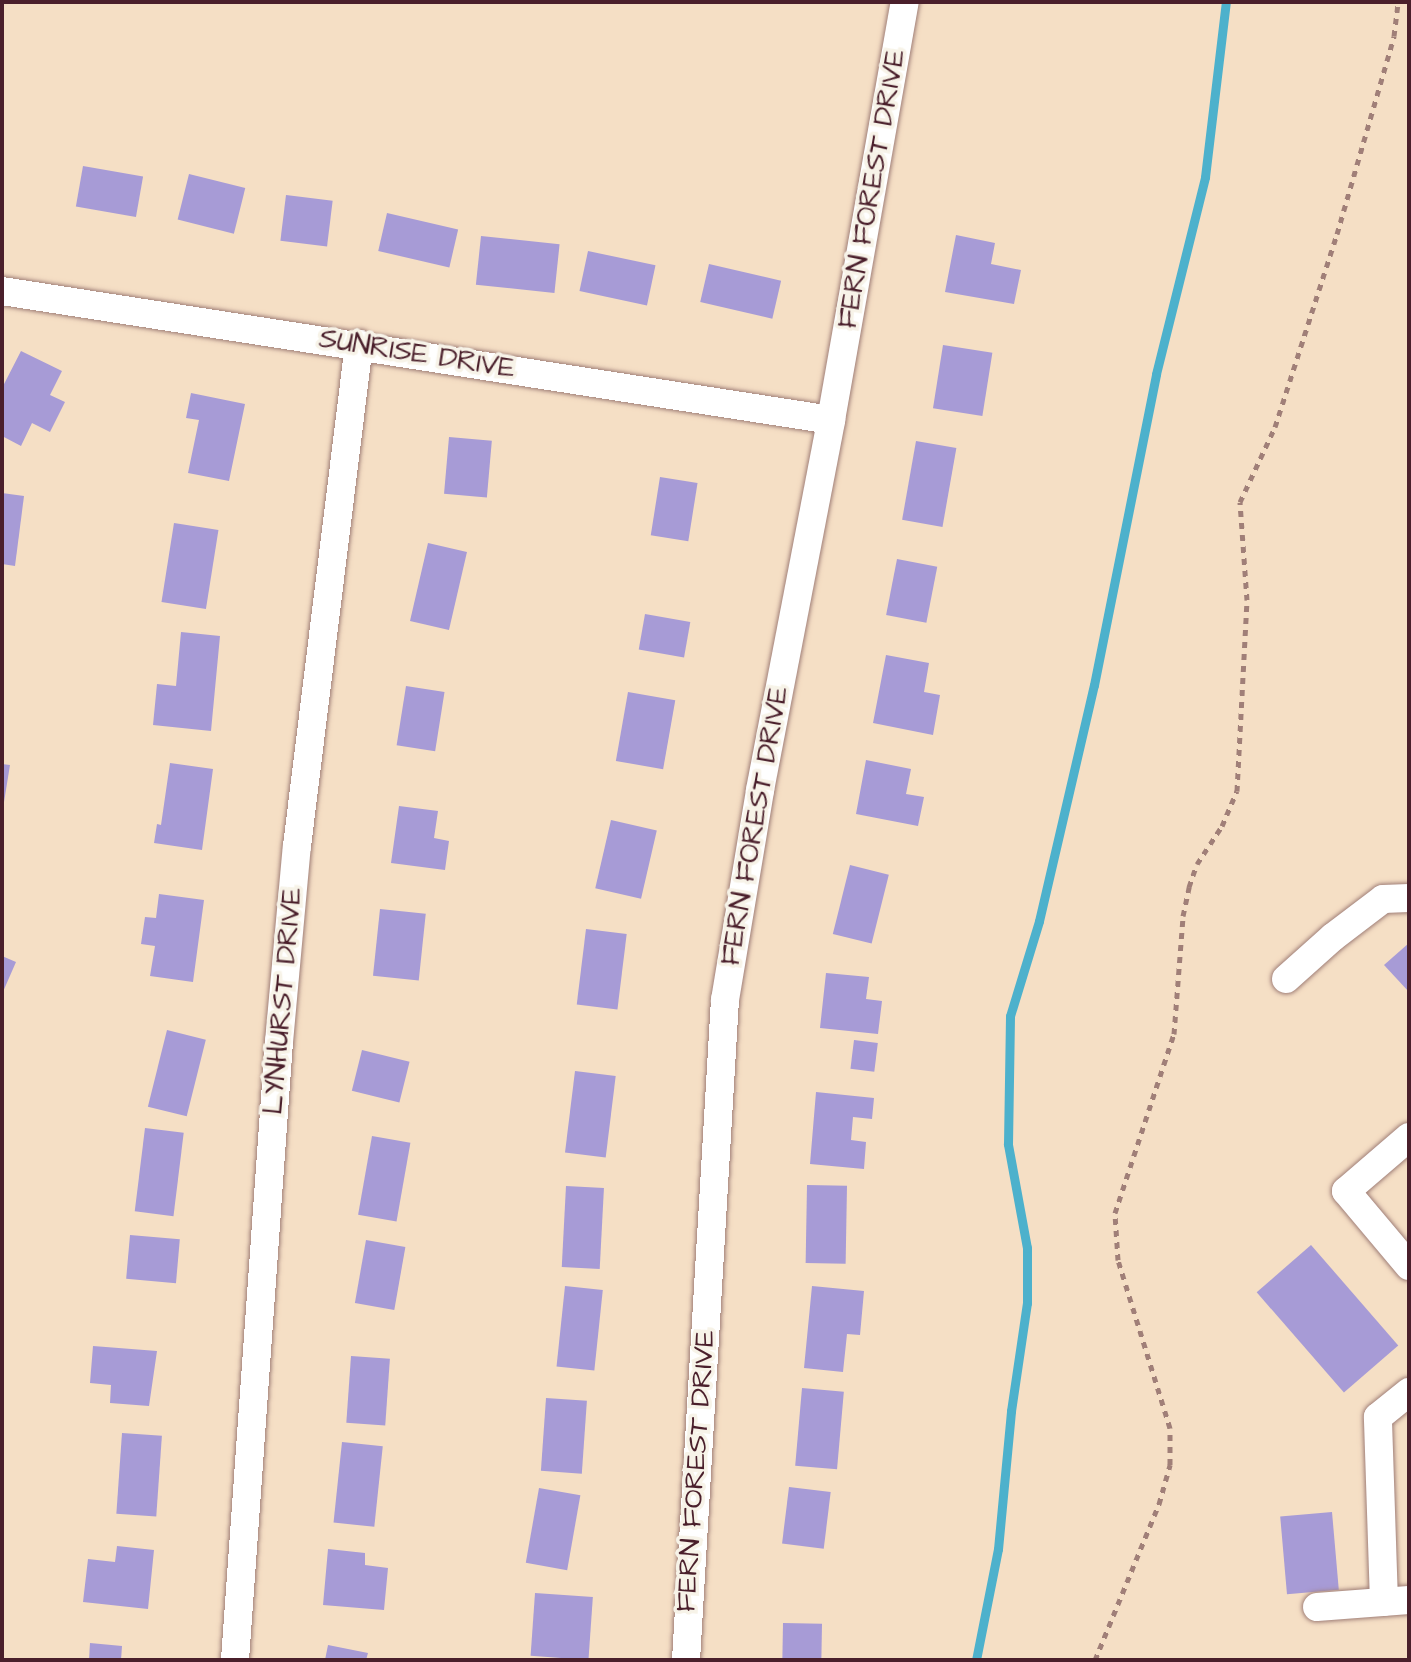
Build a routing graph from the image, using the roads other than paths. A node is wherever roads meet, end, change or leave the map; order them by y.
1 (905, 2) edge
2 (2, 291) edge
3 (359, 344) junction
4 (831, 420) junction
5 (1409, 898) edge
6 (1286, 979) dead end
7 (1409, 1137) edge
8 (1409, 1266) edge
9 (1409, 1392) edge
10 (1396, 1601) edge
11 (1317, 1607) dead end
12 (235, 1660) edge
13 (686, 1660) edge

1 - 4 street, FERN FOREST DRIVE
2 - 3 street, SUNRISE DRIVE
3 - 4 street, SUNRISE DRIVE
3 - 12 street, LYNHURST DRIVE
4 - 13 street, FERN FOREST DRIVE
5 - 6 street
7 - 8 street
9 - 10 street
10 - 11 street

